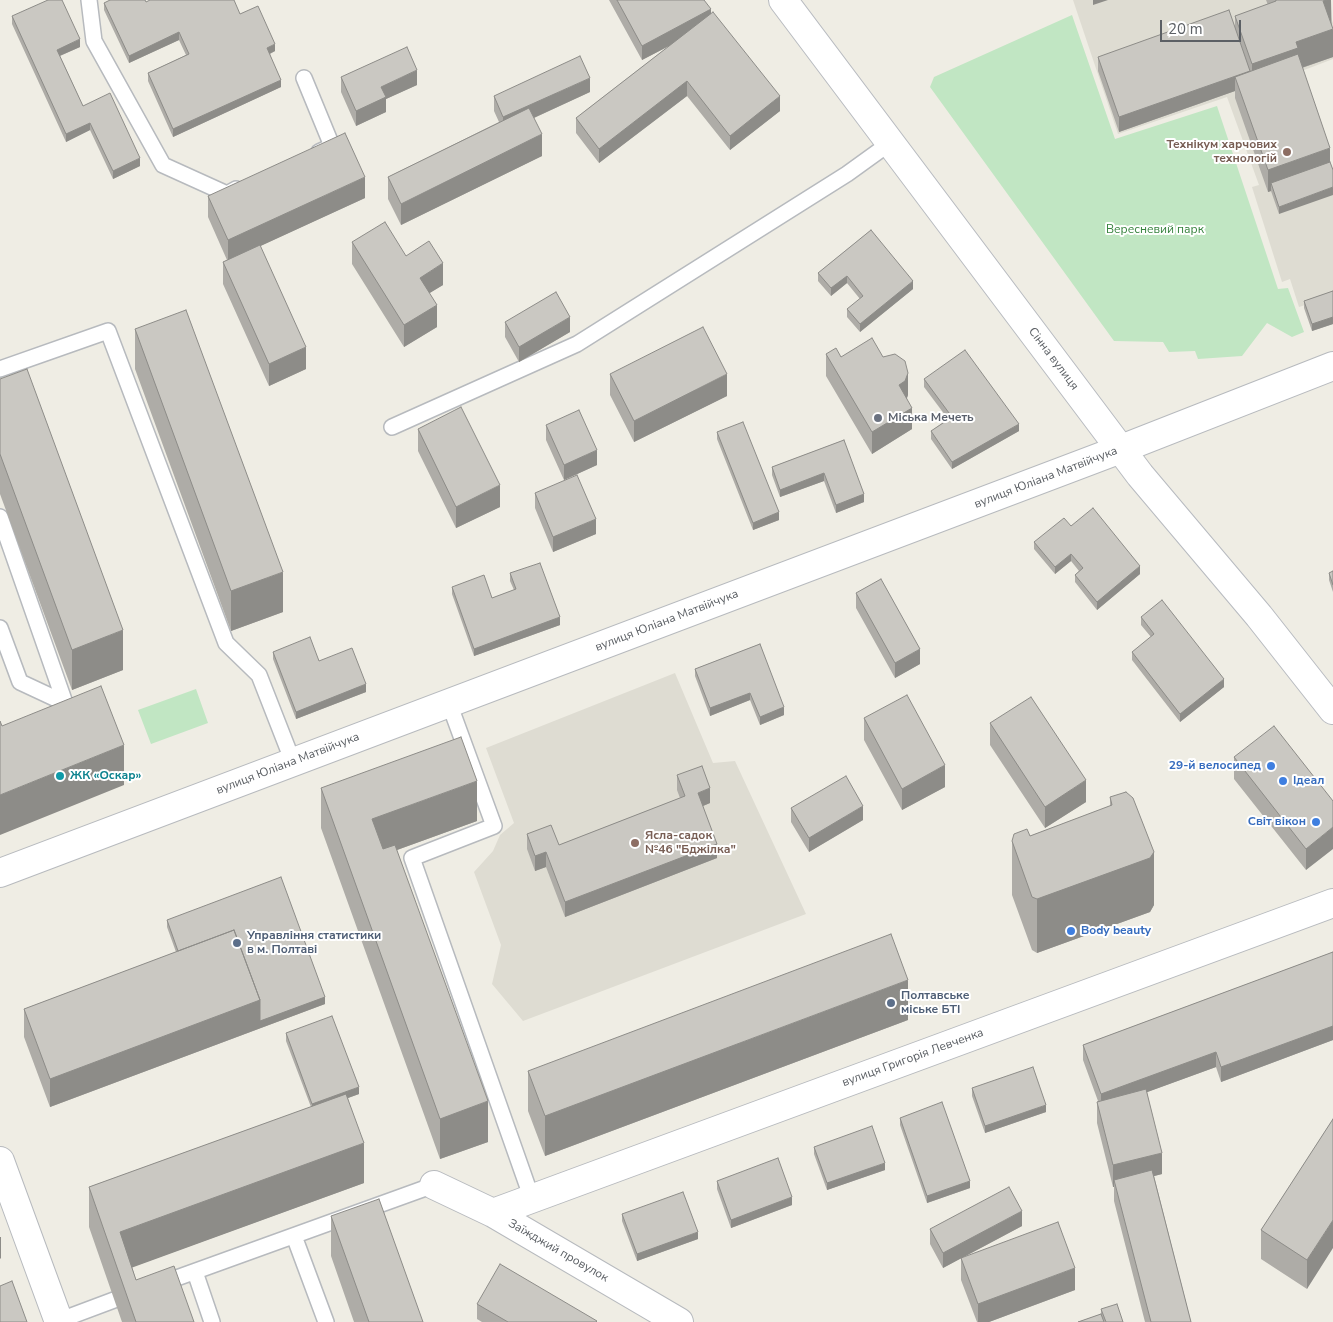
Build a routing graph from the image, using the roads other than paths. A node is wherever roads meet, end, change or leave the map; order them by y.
1 (89, 0) edge
2 (783, 0) edge
3 (304, 78) dead end
4 (890, 143) junction
5 (306, 158) edge
6 (253, 182) edge
7 (1333, 366) edge
8 (0, 369) edge
9 (392, 427) dead end
10 (1121, 449) junction
11 (0, 517) edge
12 (0, 628) edge
13 (449, 703) junction
14 (1333, 710) edge
15 (293, 762) junction
16 (0, 873) edge
17 (1333, 903) edge
18 (0, 1161) edge
19 (434, 1185) joint
20 (532, 1199) junction
21 (493, 1213) junction
22 (294, 1236) junction
23 (195, 1272) junction
24 (144, 1290) edge
25 (114, 1300) edge
26 (59, 1321) edge
27 (212, 1322) edge
28 (326, 1322) edge
29 (679, 1322) edge

1 - 6 lane
2 - 4 street, Сінна вулиця
3 - 5 lane
4 - 9 lane
4 - 10 street, Сінна вулиця
7 - 10 street, вулиця Юліана Матвійчука
8 - 15 lane
10 - 13 street, вулиця Юліана Матвійчука
10 - 14 street, Сінна вулиця
11 - 12 lane
13 - 15 street, вулиця Юліана Матвійчука
13 - 20 lane
15 - 16 street, вулиця Юліана Матвійчука
17 - 20 street, вулиця Григорія Левченка
18 - 26 street
19 - 21 street, Заїжджий провулок
19 - 22 lane
20 - 21 street, вулиця Григорія Левченка
21 - 29 street, Заїжджий провулок
22 - 23 lane
22 - 28 lane
23 - 24 lane
23 - 27 lane
25 - 26 lane

